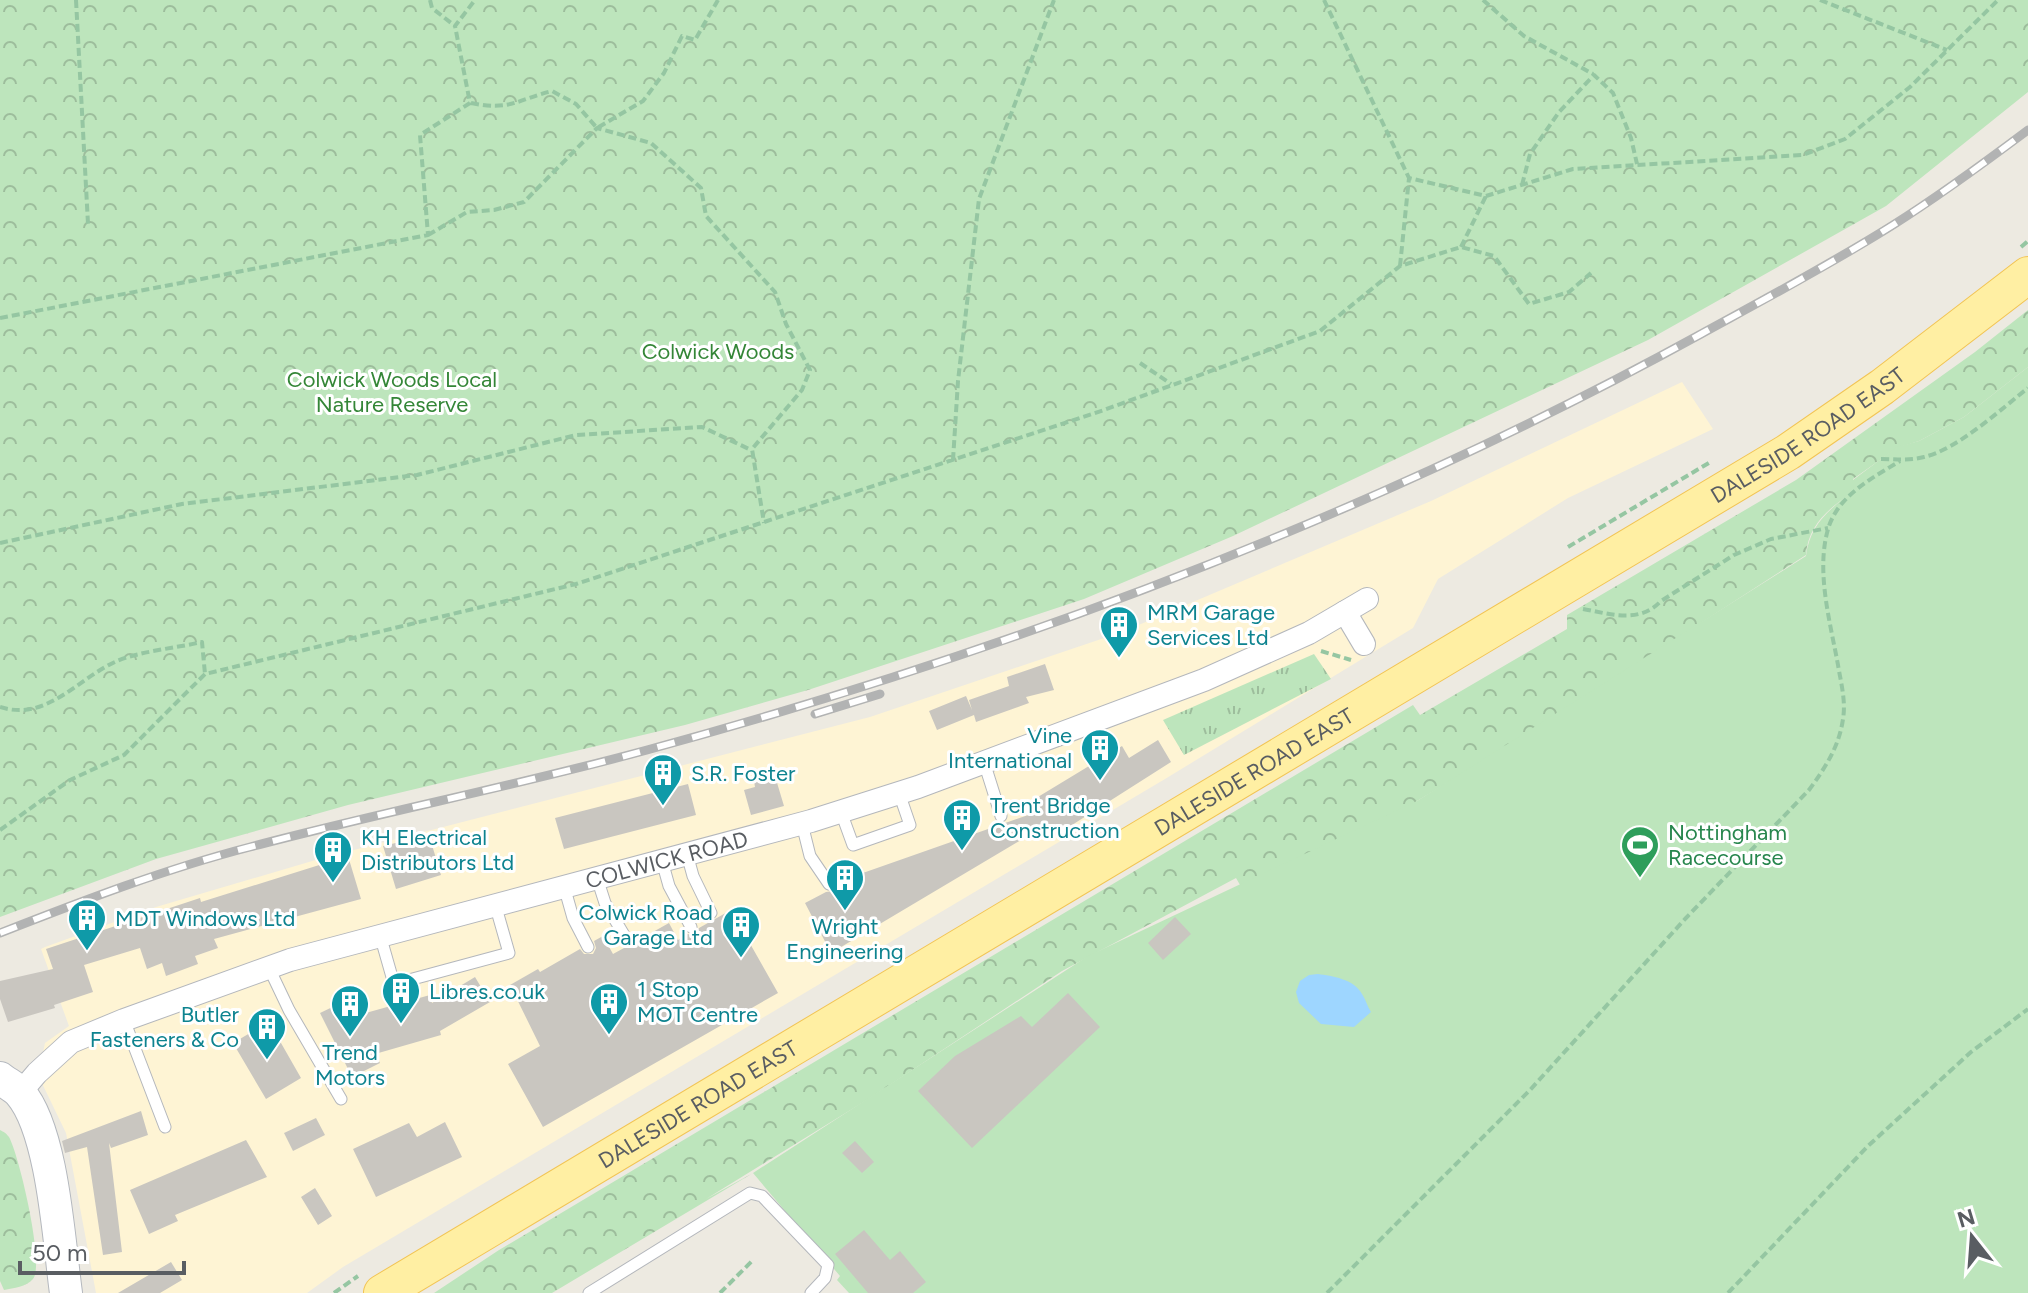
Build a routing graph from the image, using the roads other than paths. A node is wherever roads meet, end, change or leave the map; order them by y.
1 (2028, 275) edge
2 (1367, 599) dead end
3 (1345, 612) junction
4 (1364, 654) road end
5 (984, 762) junction
6 (899, 793) junction
7 (841, 812) junction
8 (1001, 816) dead end
9 (802, 824) junction
10 (687, 854) junction
11 (662, 861) junction
12 (597, 878) junction
13 (829, 884) dead end
14 (564, 886) junction
15 (495, 904) junction
16 (711, 913) dead end
17 (691, 927) dead end
18 (380, 935) junction
19 (627, 940) dead end
20 (588, 947) dead end
21 (269, 968) junction
22 (124, 1020) junction
23 (10, 1086) edge
24 (341, 1099) dead end
25 (165, 1127) dead end
26 (66, 1293) edge
27 (382, 1293) edge
28 (589, 1293) edge
29 (811, 1293) edge

1 - 27 main road, DALESIDE ROAD EAST
2 - 3 street, COLWICK ROAD
3 - 4 street
3 - 5 street, COLWICK ROAD
5 - 6 street, COLWICK ROAD
5 - 8 lane
6 - 7 street, COLWICK ROAD
6 - 7 lane
7 - 9 street, COLWICK ROAD
9 - 10 street, COLWICK ROAD
9 - 13 lane
10 - 11 street, COLWICK ROAD
10 - 16 lane
11 - 12 street, COLWICK ROAD
11 - 17 lane
12 - 14 street, COLWICK ROAD
12 - 19 lane
14 - 15 street, COLWICK ROAD
14 - 20 lane
15 - 18 street, COLWICK ROAD
15 - 18 lane
18 - 21 street, COLWICK ROAD
21 - 22 street, COLWICK ROAD
21 - 24 lane
22 - 23 street, COLWICK ROAD
22 - 25 lane
23 - 26 street
28 - 29 lane

